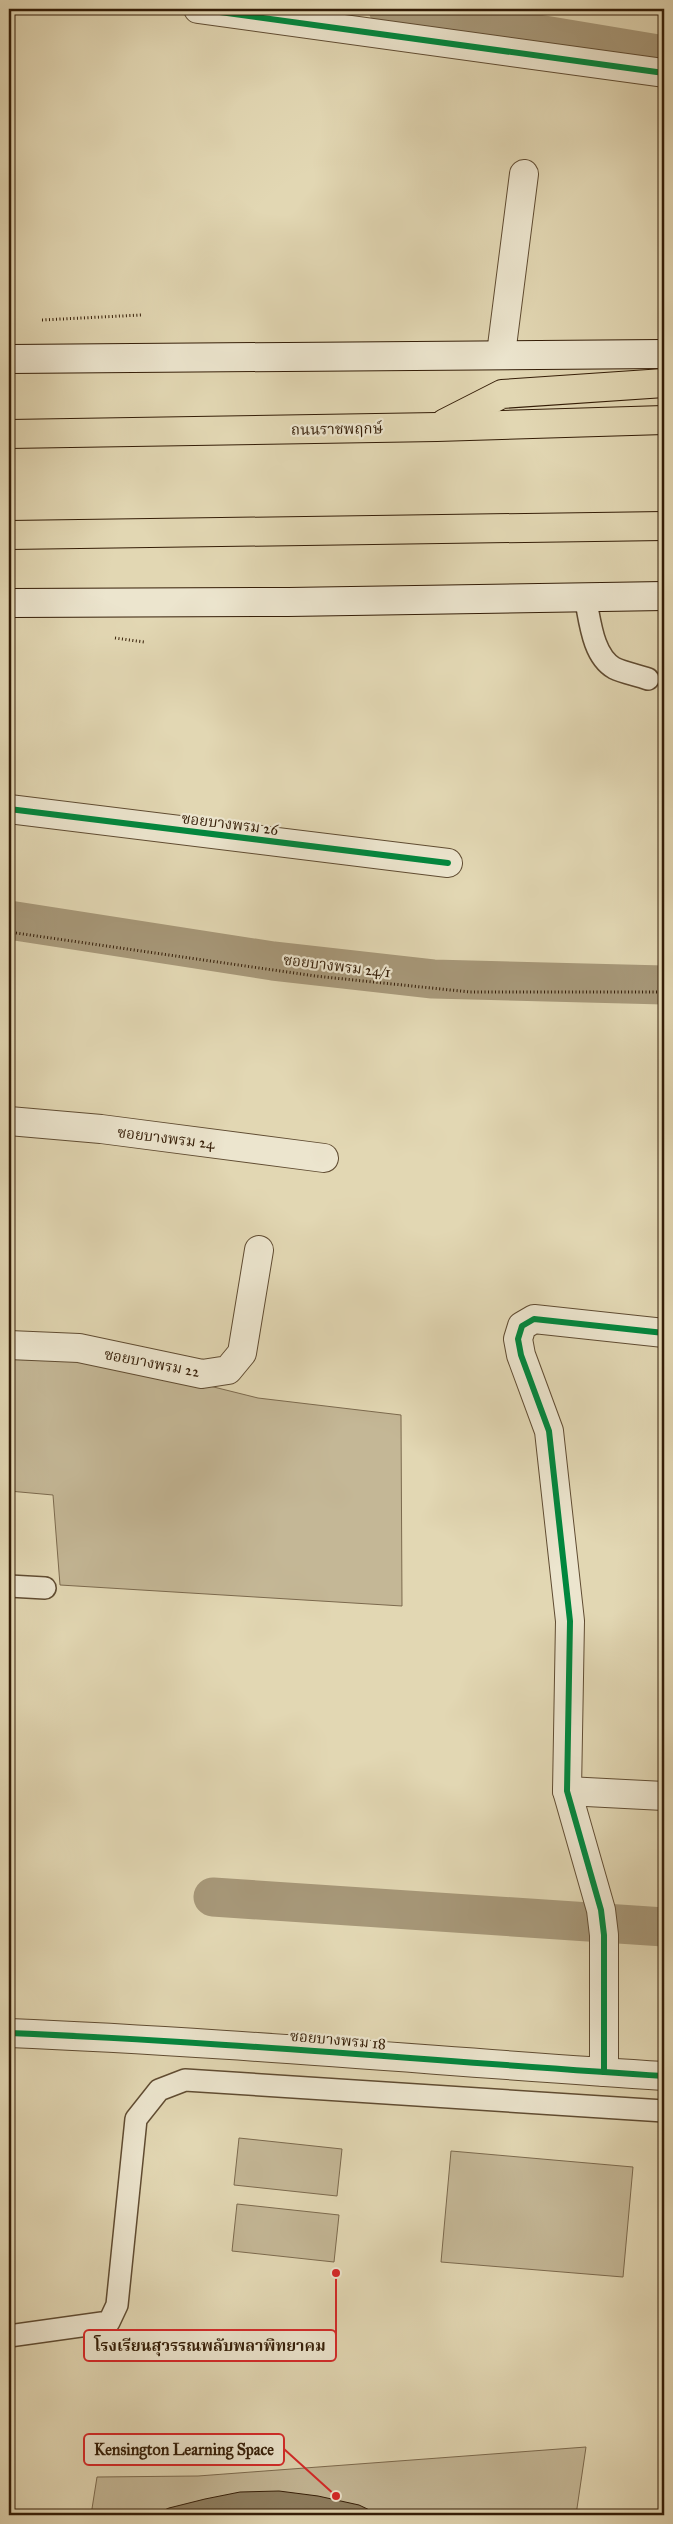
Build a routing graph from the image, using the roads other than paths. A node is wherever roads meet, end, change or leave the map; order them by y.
1 (198, 9) edge
2 (664, 73) edge
3 (524, 174) dead end
4 (501, 354) junction
5 (664, 354) edge
6 (9, 359) edge
7 (664, 383) edge
8 (664, 420) edge
9 (437, 427) junction
10 (9, 434) edge
11 (664, 526) edge
12 (9, 534) edge
13 (664, 596) edge
14 (585, 597) junction
15 (9, 603) edge
16 (648, 679) dead end
17 (9, 810) edge
18 (448, 863) dead end
19 (9, 1120) edge
20 (324, 1158) dead end
21 (259, 1250) dead end
22 (664, 1333) edge
23 (9, 1345) edge
24 (9, 1586) edge
25 (45, 1588) dead end
26 (567, 1791) junction
27 (664, 1796) edge
28 (9, 2033) edge
29 (604, 2072) junction
30 (664, 2076) edge
31 (664, 2111) edge
32 (9, 2336) edge

1 - 2 street
3 - 4 street
4 - 5 street
4 - 6 street
7 - 9 main road
8 - 9 main road, ถนนราชพฤกษ์
9 - 10 main road, ถนนราชพฤกษ์
11 - 12 main road
13 - 14 street
14 - 15 street
14 - 16 lane
17 - 18 street, ซอยบางพรม 26
19 - 20 street, ซอยบางพรม 24
21 - 23 street, ซอยบางพรม 22
22 - 26 street
24 - 25 lane
26 - 27 street
26 - 29 street
28 - 29 street, ซอยบางพรม 18
29 - 30 street, ซอยบางพรม 18
31 - 32 lane

